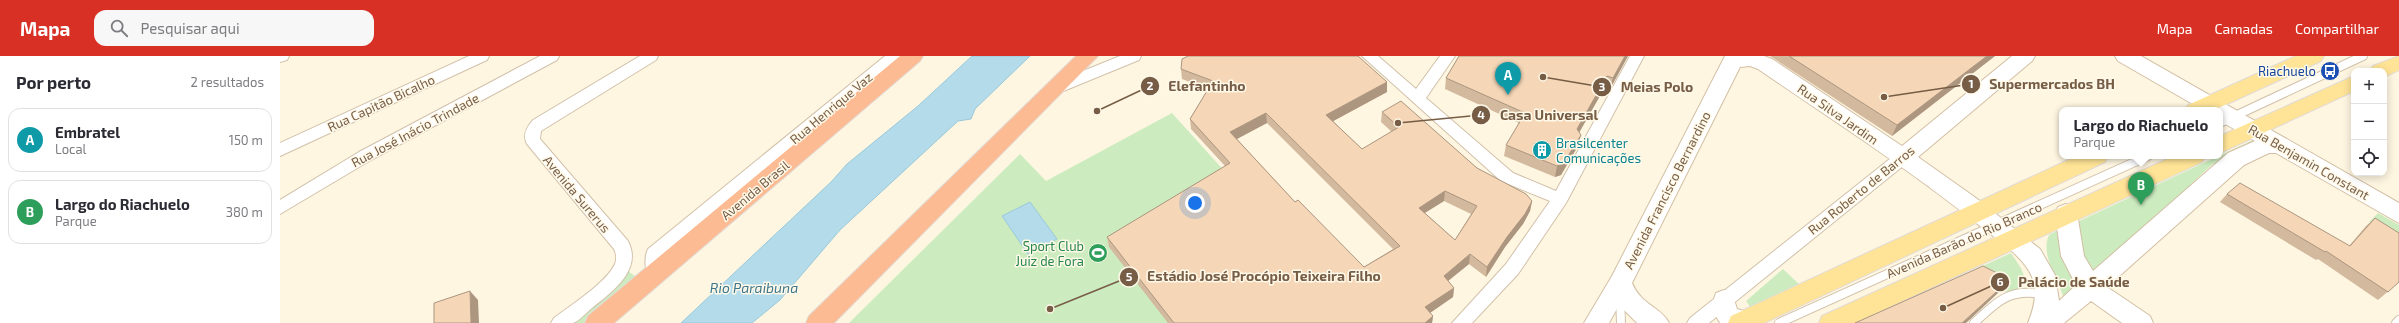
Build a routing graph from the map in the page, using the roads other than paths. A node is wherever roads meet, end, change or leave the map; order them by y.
1 (482, 56) edge
2 (552, 56) edge
3 (651, 56) edge
4 (894, 56) edge
5 (913, 56) edge
6 (1088, 56) edge
7 (1134, 56) edge
8 (1369, 56) edge
9 (1448, 56) edge
10 (1637, 56) edge
11 (2025, 56) edge
12 (2124, 56) edge
13 (2314, 56) edge
14 (2363, 56) edge
15 (1734, 58) edge
16 (2399, 62) edge
17 (2386, 68) edge
18 (2351, 84) edge
19 (1056, 88) junction
20 (1417, 99) junction
21 (2208, 107) edge
22 (2223, 108) edge
23 (2223, 109) edge
24 (2223, 116) edge
25 (2252, 130) junction
26 (2223, 143) edge
27 (2278, 145) junction
28 (280, 150) edge
29 (1902, 158) junction
30 (2091, 159) edge
31 (2142, 159) edge
32 (2187, 159) edge
33 (1560, 199) junction
34 (280, 208) edge
35 (1978, 211) junction
36 (2066, 213) junction
37 (2399, 214) edge
38 (2004, 233) junction
39 (655, 274) junction
40 (1620, 283) junction
41 (2089, 287) junction
42 (2048, 295) junction
43 (1724, 300) junction
44 (2399, 320) edge
45 (1742, 322) edge
46 (560, 323) edge
47 (597, 323) edge
48 (818, 323) edge
49 (1461, 323) edge
50 (1596, 323) edge
51 (1621, 323) edge
52 (1657, 323) edge
53 (1696, 323) edge
54 (1779, 323) edge
55 (1831, 323) edge
56 (1974, 323) edge
57 (2040, 323) edge
58 (2045, 323) edge
59 (2141, 323) edge
60 (2396, 323) edge

1 - 28 street, Rua Capitão Bicalho
2 - 34 street, Rua José Inácio Trindade
3 - 46 street, Avenida Surerus
4 - 39 street, Rua Henrique Vaz
5 - 39 highway, Avenida Brasil
6 - 19 highway
7 - 19 street
8 - 20 street
9 - 20 street
10 - 33 street
11 - 29 street, Rua Roberto de Barros
12 - 21 street, Rua Benjamin Constant
13 - 22 main road
14 - 23 lane
15 - 29 street, Rua Silva Jardim
15 - 40 street, Avenida Francisco Bernardino
16 - 17 main road
18 - 25 main road
19 - 48 highway
20 - 33 street
24 - 25 street, Rua Benjamin Constant
25 - 26 main road
25 - 27 street, Rua Benjamin Constant
27 - 37 street, Rua Benjamin Constant
27 - 41 street
29 - 35 street, Rua Silva Jardim
29 - 43 street, Rua Roberto de Barros
30 - 35 main road, Avenida Barão do Rio Branco
31 - 38 lane, Avenida Barão do Rio Branco
32 - 36 main road, Avenida Barão do Rio Branco
33 - 49 street
35 - 38 street, Rua Silva Jardim
35 - 45 main road, Avenida Barão do Rio Branco
36 - 38 main road, Avenida Barão do Rio Branco
36 - 41 street
38 - 42 street, Rua Silva Jardim
38 - 54 lane, Avenida Barão do Rio Branco
38 - 55 main road, Avenida Barão do Rio Branco
39 - 47 highway, Avenida Brasil
40 - 50 street, Avenida Francisco Bernardino
40 - 51 lane
40 - 52 street
41 - 58 street
41 - 59 street
42 - 56 lane
42 - 57 street
43 - 45 street
43 - 53 street, Rua Roberto de Barros
44 - 60 lane

